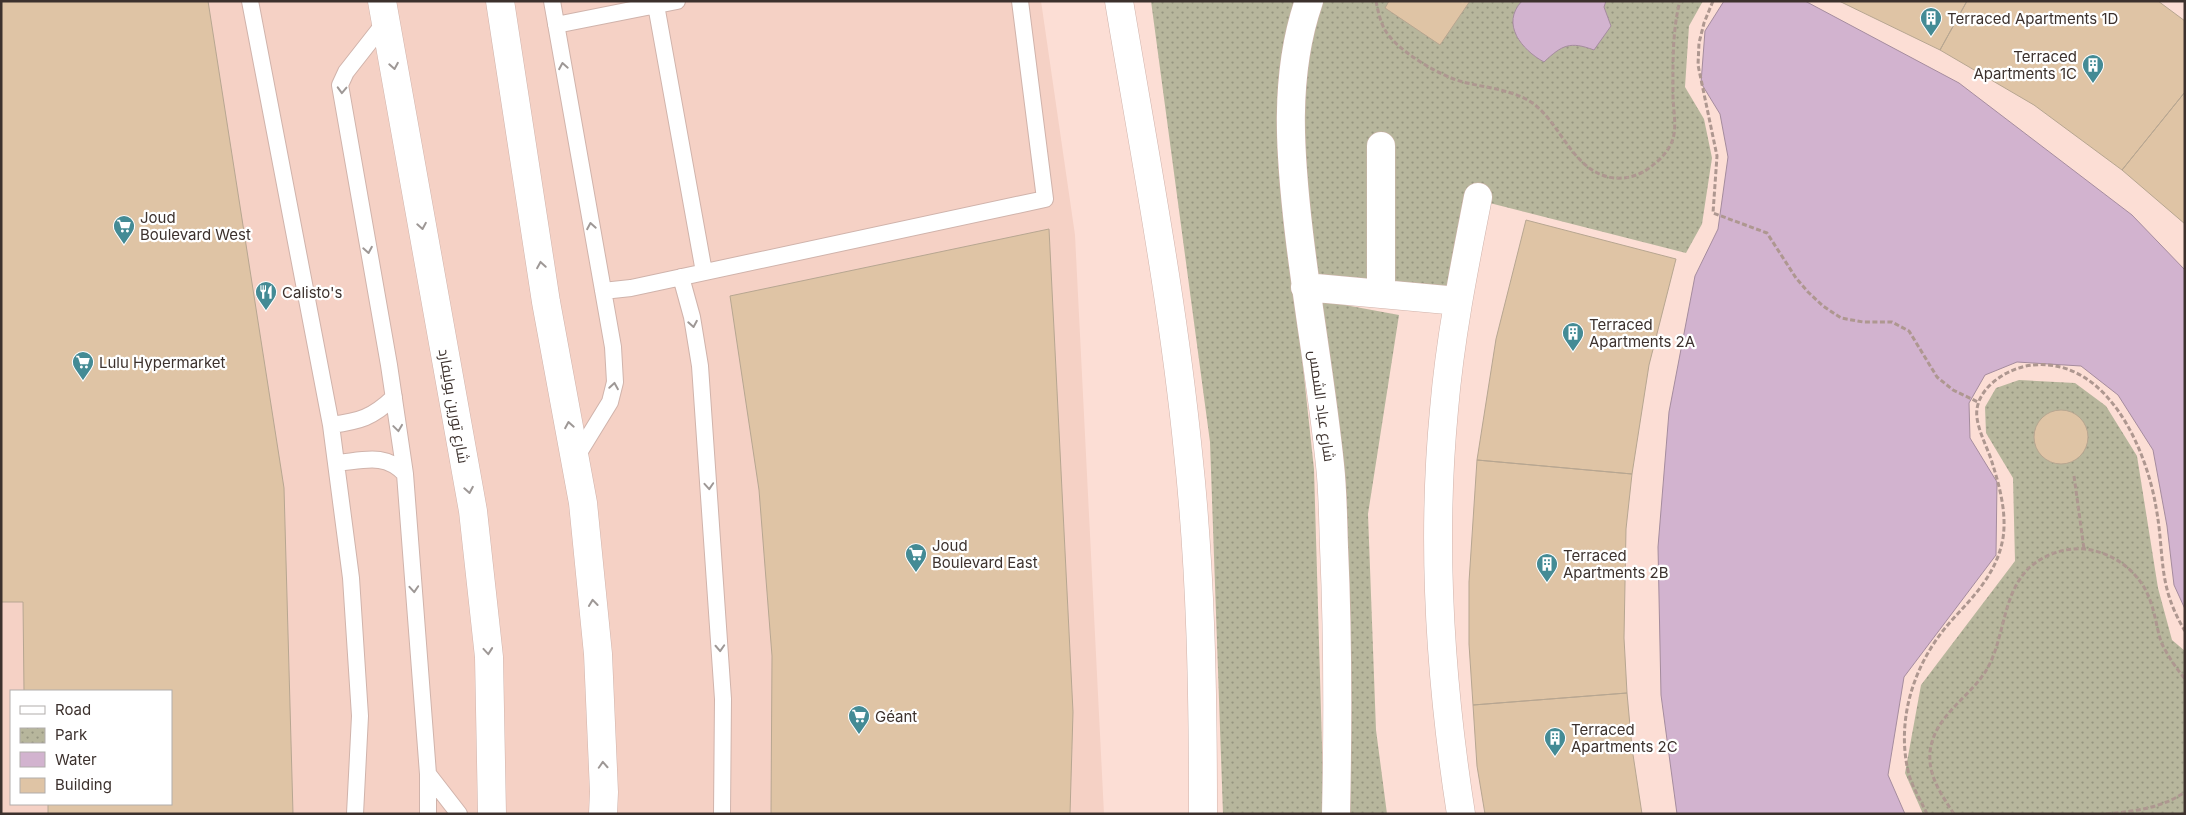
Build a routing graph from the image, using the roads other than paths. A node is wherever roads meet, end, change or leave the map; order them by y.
1 (250, 1) edge
2 (500, 1) edge
3 (552, 1) edge
4 (677, 1) edge
5 (1020, 1) edge
6 (1119, 1) edge
7 (1309, 1) edge
8 (656, 5) junction
9 (384, 11) edge
10 (556, 25) junction
11 (1381, 146) dead end
12 (1478, 197) dead end
13 (704, 272) junction
14 (682, 277) junction
15 (1305, 288) junction
16 (603, 291) junction
17 (1381, 294) junction
18 (1458, 301) junction
19 (394, 397) junction
20 (331, 425) junction
21 (574, 459) junction
22 (336, 463) junction
23 (405, 474) junction
24 (428, 774) junction
25 (355, 814) edge
26 (428, 814) edge
27 (459, 814) edge
28 (492, 814) edge
29 (603, 814) edge
30 (722, 814) edge
31 (1204, 814) edge
32 (1336, 814) edge
33 (1461, 814) edge

1 - 20 lane
21 -> 2 street
3 - 10 lane
4 - 8 lane
5 - 13 lane
6 - 31 street
7 - 15 street, شارع عباد الشمس
8 - 10 lane
8 - 13 lane
9 -> 19 lane
9 -> 28 street, شارع تورين بوليفارد
16 -> 10 lane
11 - 17 street
12 - 18 street
13 - 14 lane
14 - 16 lane
14 -> 30 lane
15 - 17 street
15 - 32 street, شارع عباد الشمس
21 -> 16 lane
17 - 18 street
18 - 33 street
19 - 20 lane
19 -> 23 lane
20 - 22 lane
29 -> 21 street
22 - 23 lane
22 - 25 lane
23 -> 24 lane
24 - 26 lane
24 - 27 lane

